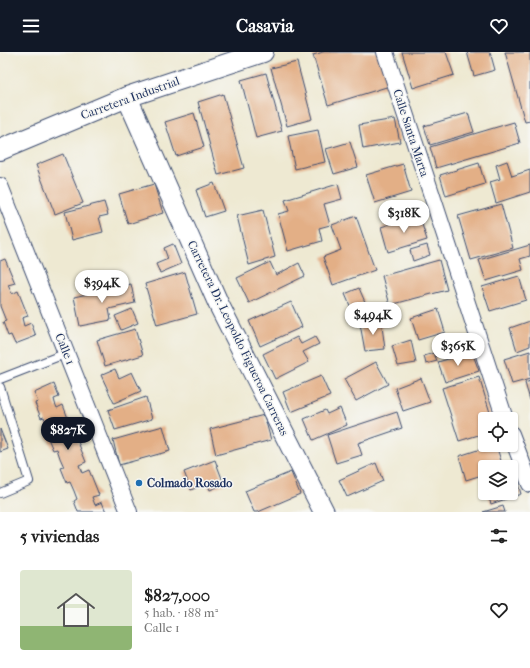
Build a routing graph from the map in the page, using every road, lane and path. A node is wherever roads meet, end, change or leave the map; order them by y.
1 (263, 52) edge
2 (385, 52) edge
3 (127, 97) junction
4 (0, 150) edge
5 (0, 186) edge
6 (67, 353) junction
7 (0, 379) edge
8 (0, 387) edge
9 (503, 412) edge
10 (518, 452) edge
11 (530, 484) edge
12 (0, 493) edge
13 (129, 512) edge
14 (324, 512) edge

1 - 3 street, Carretera Industrial
2 - 9 street, Calle Santa Marta
3 - 4 street, Carretera Industrial
3 - 14 street, Carretera Dr. Leopoldo Figueroa Carreras
5 - 6 street, Calle 1
6 - 7 lane
6 - 13 street, Calle 1
8 - 12 lane
10 - 11 street

